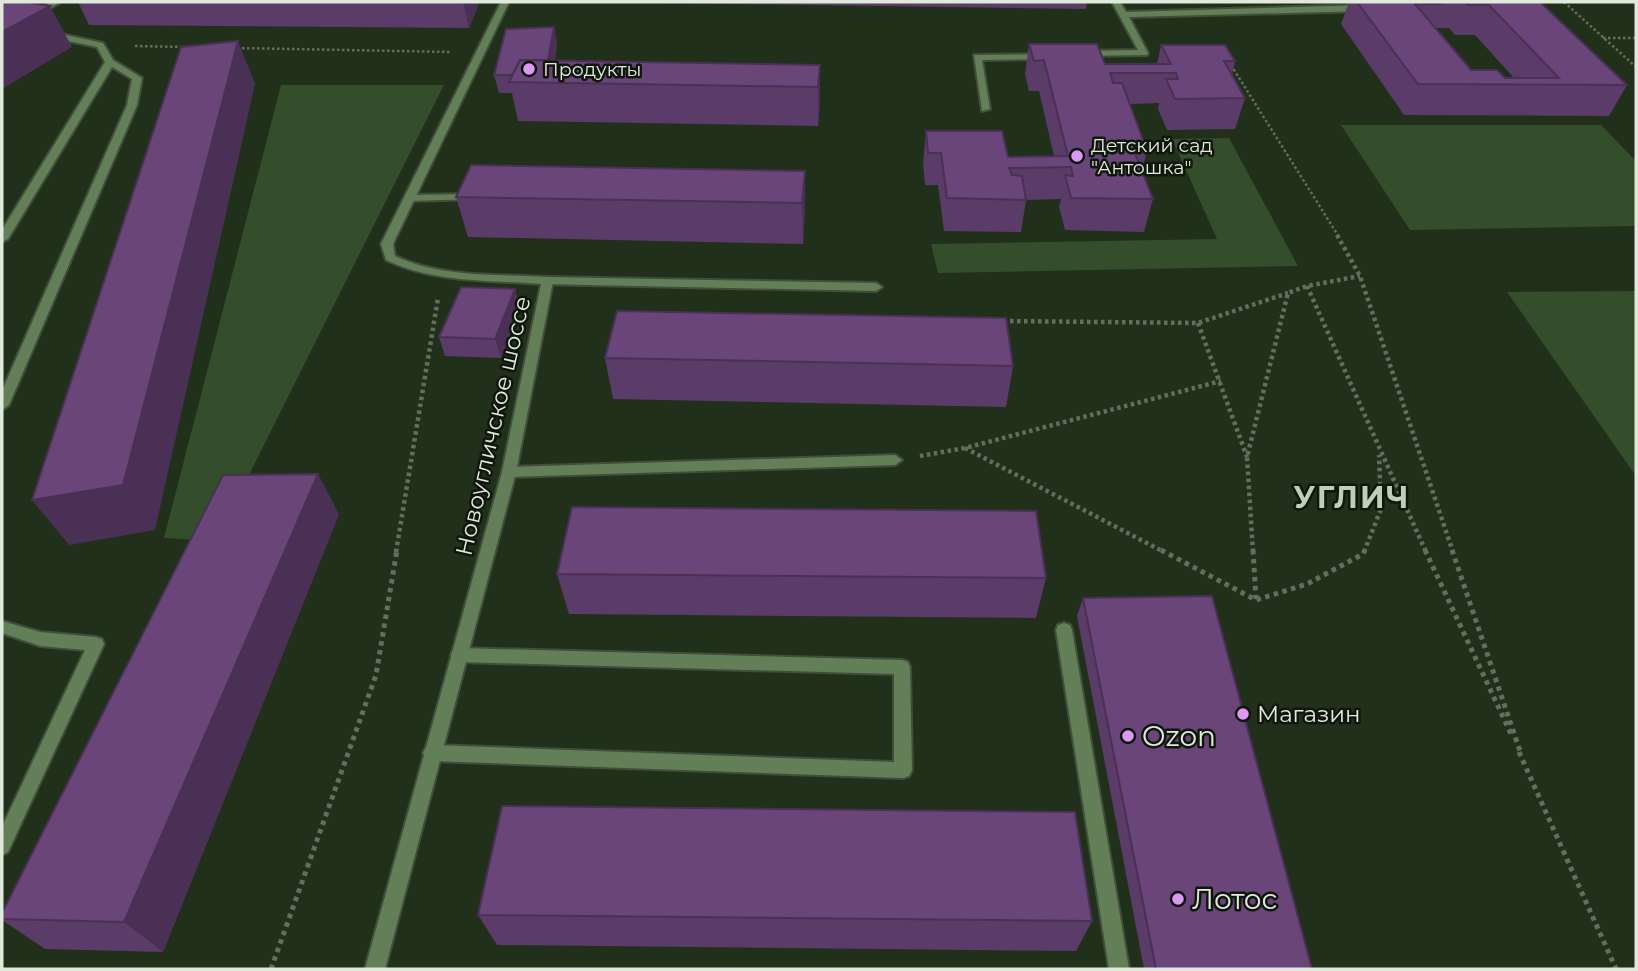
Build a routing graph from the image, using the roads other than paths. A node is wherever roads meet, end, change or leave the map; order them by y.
1 (57, 2) edge
2 (505, 2) edge
3 (1116, 2) edge
4 (1375, 8) edge
5 (1125, 15) junction
6 (5, 31) edge
7 (1061, 55) edge
8 (1074, 55) edge
9 (110, 62) junction
10 (985, 109) dead end
11 (493, 197) edge
12 (409, 198) junction
13 (2, 239) edge
14 (547, 281) junction
15 (876, 287) dead end
16 (2, 405) edge
17 (895, 460) road end
18 (509, 472) junction
19 (2, 626) edge
20 (1064, 630) dead end
21 (459, 655) junction
22 (432, 753) junction
23 (2, 846) edge
24 (375, 969) edge
25 (1119, 969) edge

1 - 6 street
2 - 12 street, Новоугличское шоссе
3 - 5 street
4 - 5 street
5 - 8 street
6 - 9 street
7 - 10 street
9 - 13 street
9 - 16 street
11 - 12 street
12 - 14 street, Новоугличское шоссе
14 - 15 street
14 - 18 street, Новоугличское шоссе
17 - 18 street
18 - 21 street, Новоугличское шоссе
19 - 23 street
20 - 25 street
21 - 22 street, Новоугличское шоссе
21 - 22 street
22 - 24 street, Новоугличское шоссе

